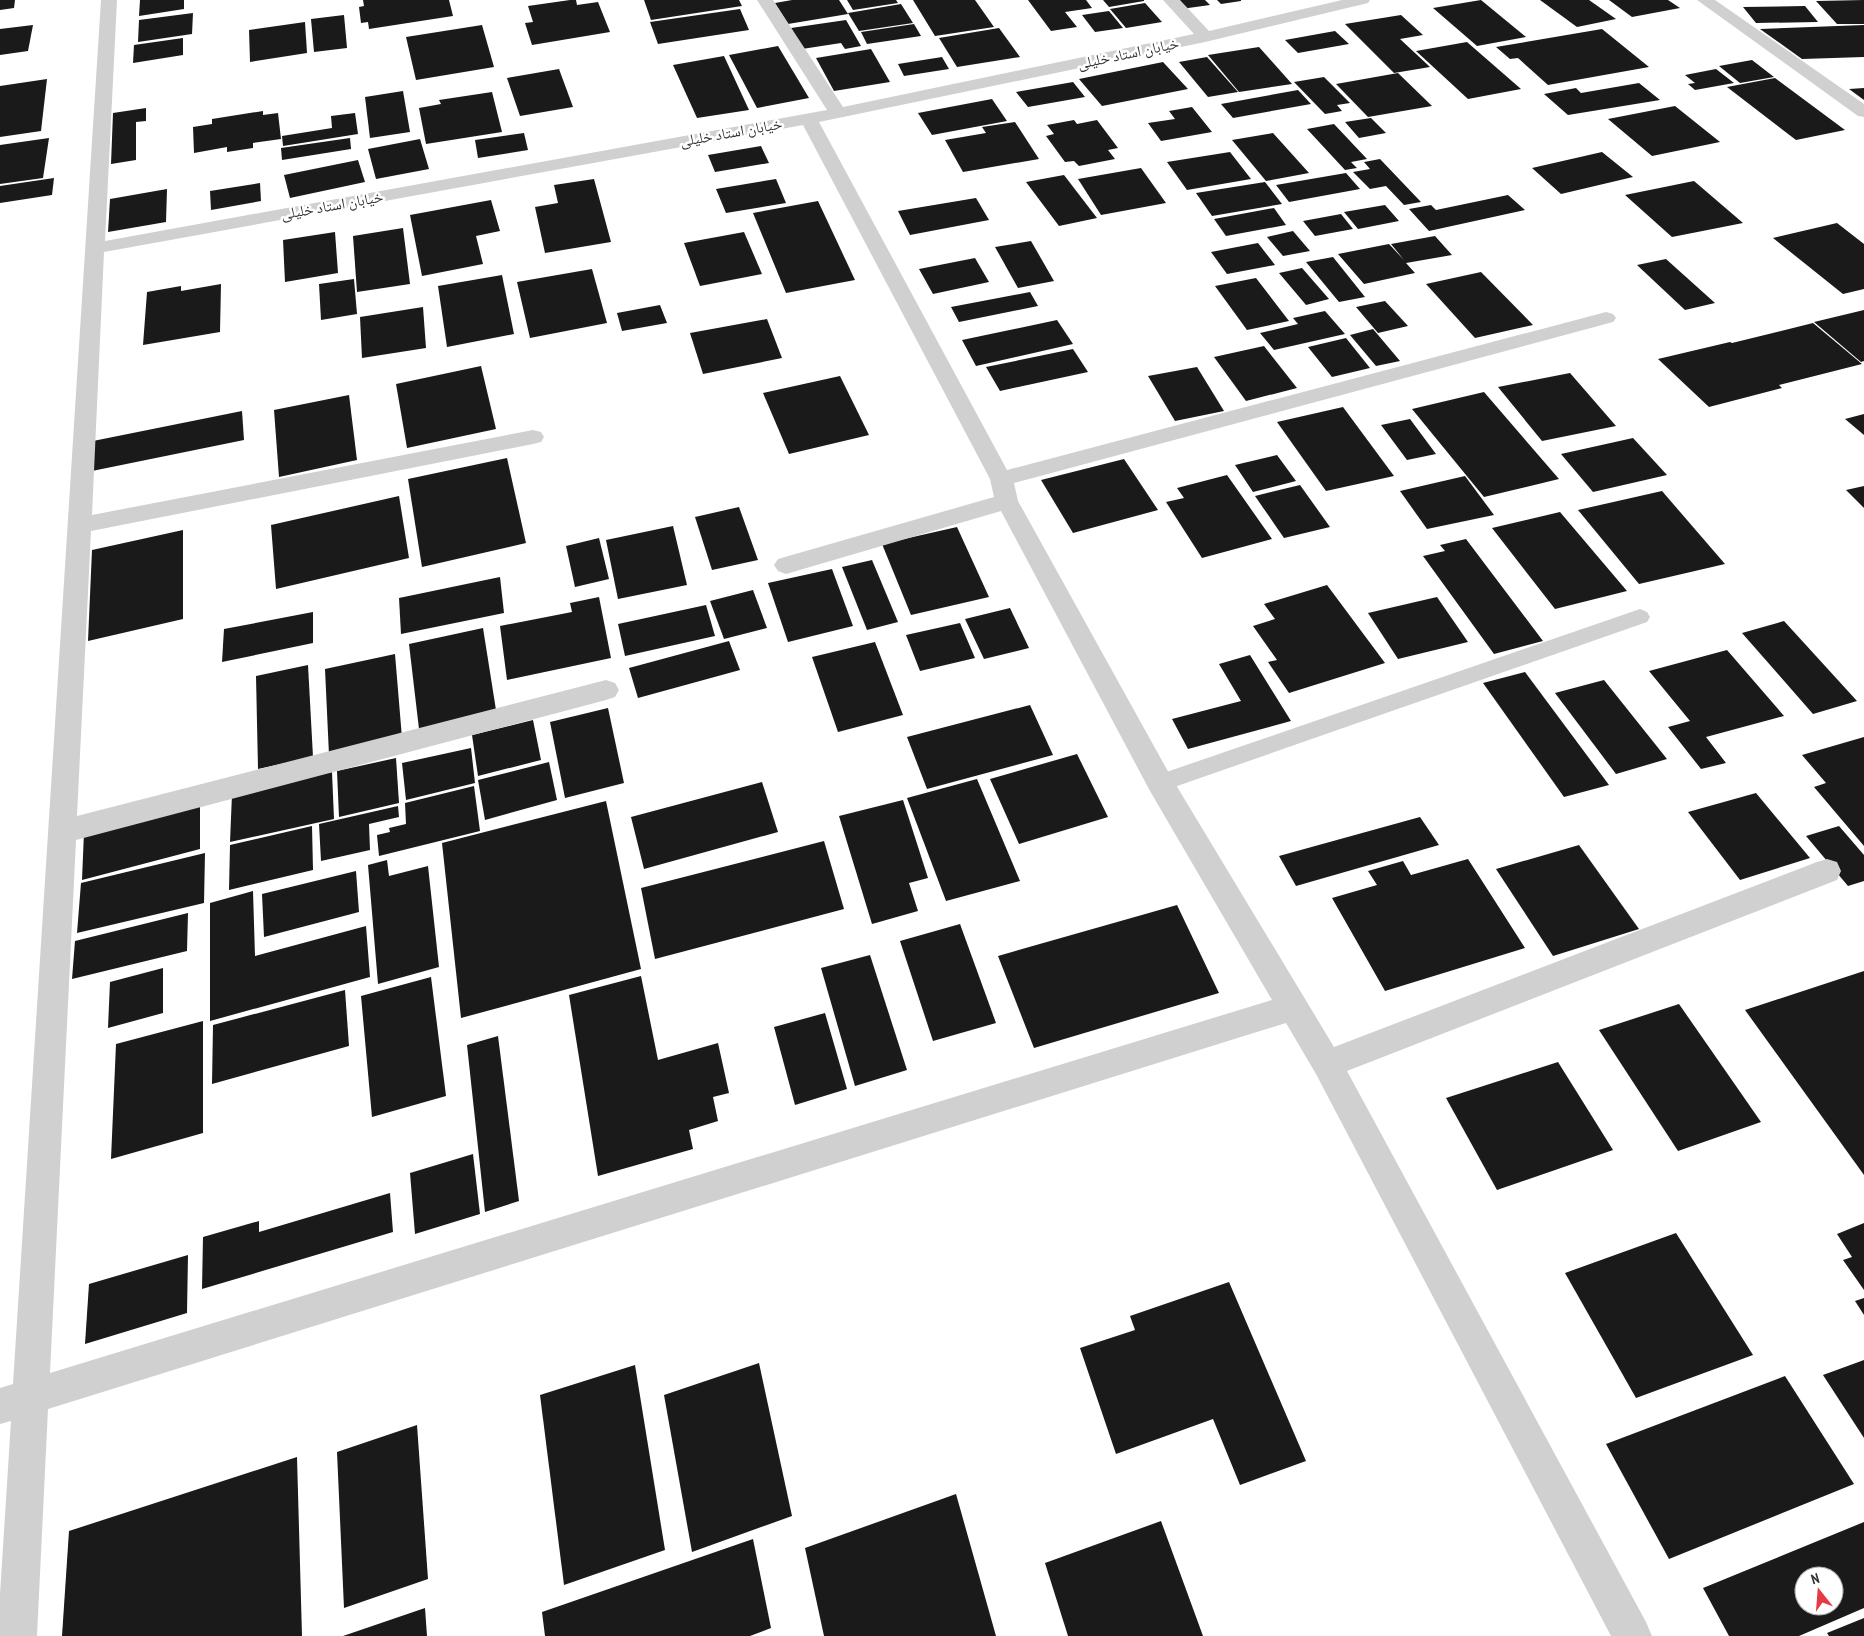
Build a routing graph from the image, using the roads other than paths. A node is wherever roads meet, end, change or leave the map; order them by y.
1 (109, 0) edge
2 (765, 0) edge
3 (1171, 0) edge
4 (1362, 0) edge
5 (1705, 0) edge
6 (1205, 37) junction
7 (1864, 112) edge
8 (838, 113) junction
9 (808, 118) junction
10 (96, 248) junction
11 (1606, 318) dead end
12 (533, 437) dead end
13 (1004, 490) junction
14 (80, 525) junction
15 (786, 566) dead end
16 (1640, 617) dead end
17 (606, 690) dead end
18 (1160, 783) junction
19 (61, 832) junction
20 (1827, 871) dead end
21 (1294, 1007) junction
22 (1327, 1064) junction
23 (30, 1396) junction
24 (0, 1406) edge
25 (16, 1636) edge
26 (1632, 1636) edge

1 - 10 street
2 - 8 street
3 - 6 street
4 - 6 street, خیابان استاد خلیلی
5 - 7 street
6 - 8 street, خیابان استاد خلیلی
8 - 9 street, خیابان استاد خلیلی
9 - 10 street, خیابان استاد خلیلی
9 - 13 street
10 - 14 street
11 - 13 street
12 - 14 street
13 - 15 street
13 - 18 street
14 - 19 street
16 - 18 lane
17 - 19 street
18 - 21 street
19 - 23 street
20 - 22 street
21 - 22 street
21 - 23 street
22 - 26 street
23 - 24 street
23 - 25 street

